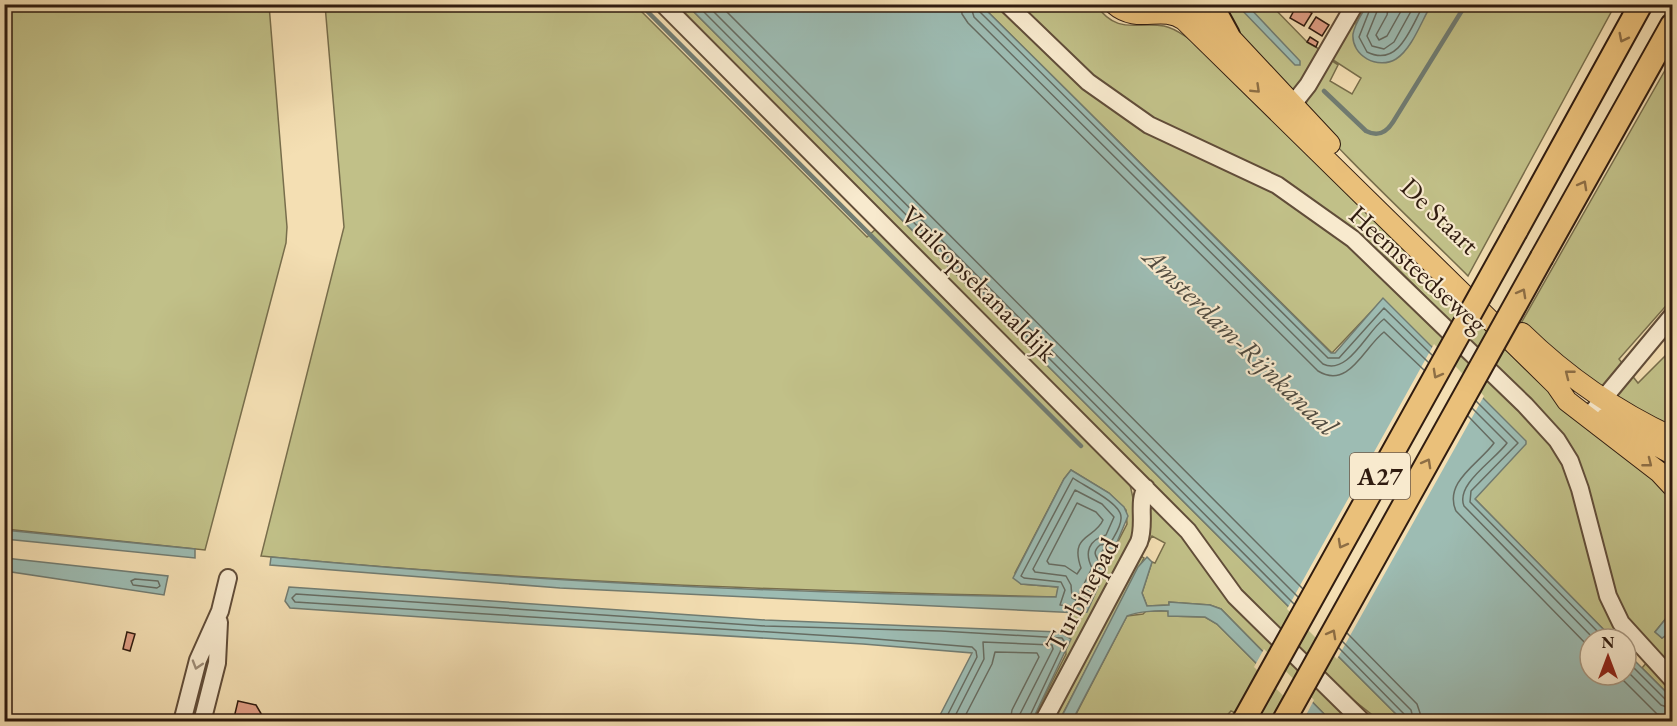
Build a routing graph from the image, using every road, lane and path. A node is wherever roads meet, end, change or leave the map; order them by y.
1 (663, 4) edge
2 (1007, 4) edge
3 (1114, 4) edge
4 (1194, 4) edge
5 (1211, 4) edge
6 (1355, 4) edge
7 (1641, 4) edge
8 (1161, 10) edge
9 (1672, 25) edge
10 (1228, 35) junction
11 (1293, 104) junction
12 (1672, 316) edge
13 (1556, 385) junction
14 (1598, 404) junction
15 (1672, 438) edge
16 (1672, 454) edge
17 (1672, 486) edge
18 (1146, 488) junction
19 (228, 578) dead end
20 (220, 611) junction
21 (1672, 679) edge
22 (182, 722) edge
23 (202, 722) edge
24 (1043, 722) edge
25 (1243, 722) edge
26 (1283, 722) edge
27 (1363, 722) edge

1 - 18 street, Vuilcopsekanaaldijk
2 - 21 street, Heemsteedseweg
3 - 8 main road, De Staart
4 - 10 main road, De Staart
5 - 10 highway
6 - 11 street
7 -> 25 highway, A27, bridge
8 -> 13 main road, De Staart
26 -> 9 highway, A27, bridge
10 - 11 main road, De Staart
14 -> 11 main road, De Staart
12 - 14 street
13 - 14 main road, De Staart
13 -> 17 main road, De Staart
14 - 15 main road, De Staart
14 - 16 main road, De Staart
18 - 24 street, Turbinepad
18 - 27 street, Vuilcopsekanaaldijk
19 - 20 street
20 -> 22 street
20 - 23 street

